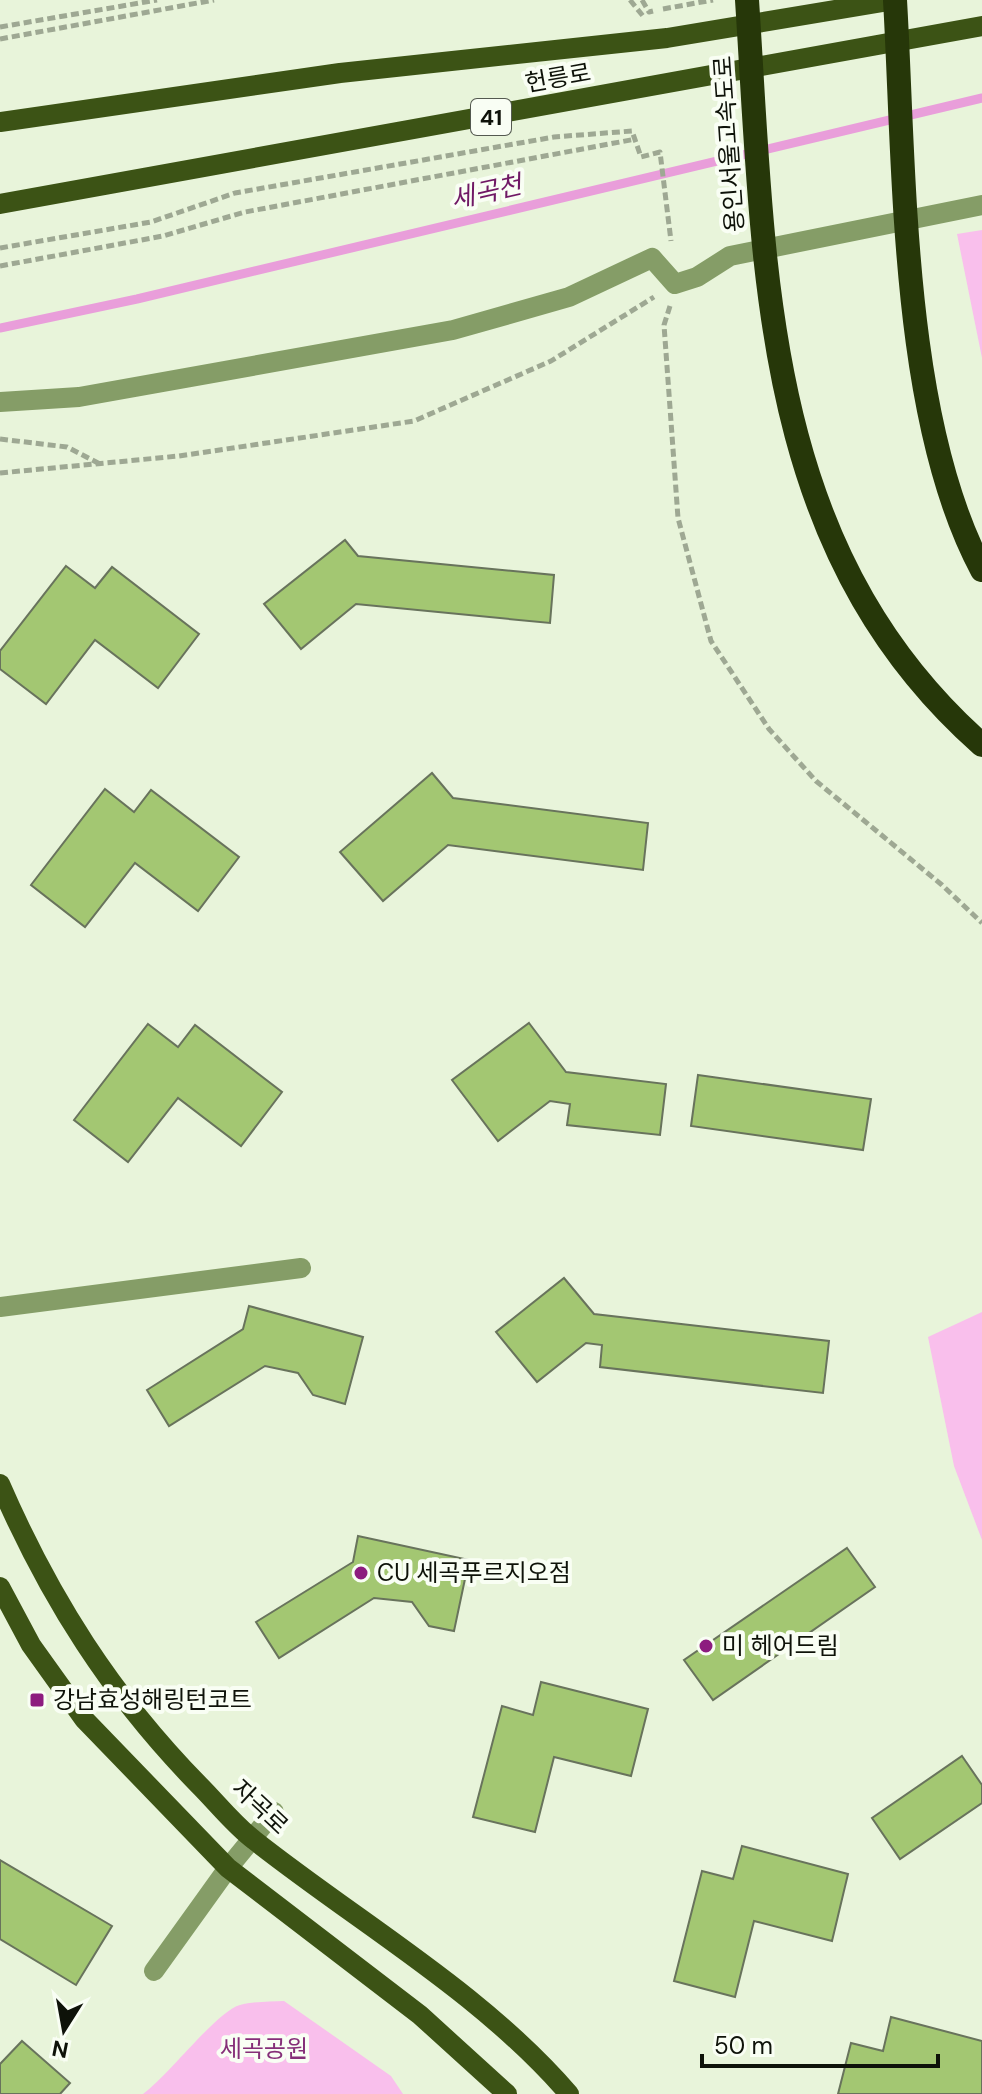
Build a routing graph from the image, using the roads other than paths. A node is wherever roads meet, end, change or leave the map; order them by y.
1 (747, 0) edge
2 (895, 0) edge
3 (982, 26) edge
4 (0, 122) edge
5 (0, 204) edge
6 (982, 205) edge
7 (0, 402) edge
8 (982, 570) edge
9 (982, 745) edge
10 (301, 1268) dead end
11 (0, 1307) edge
12 (0, 1484) edge
13 (0, 1587) edge
14 (274, 1812) dead end
15 (251, 1838) junction
16 (228, 1868) junction
17 (154, 1971) dead end
18 (507, 2094) edge
19 (569, 2094) edge

1 - 9 highway, 용인서울고속도로
2 - 4 main road, 헌릉로
2 - 8 highway
3 - 5 main road, 헌릉로 / 41
6 - 7 street
10 - 11 street
12 - 15 main road, 자곡로
13 - 16 main road
14 - 15 street
15 - 16 street
15 - 19 main road, 자곡로
16 - 17 street
16 - 18 main road

